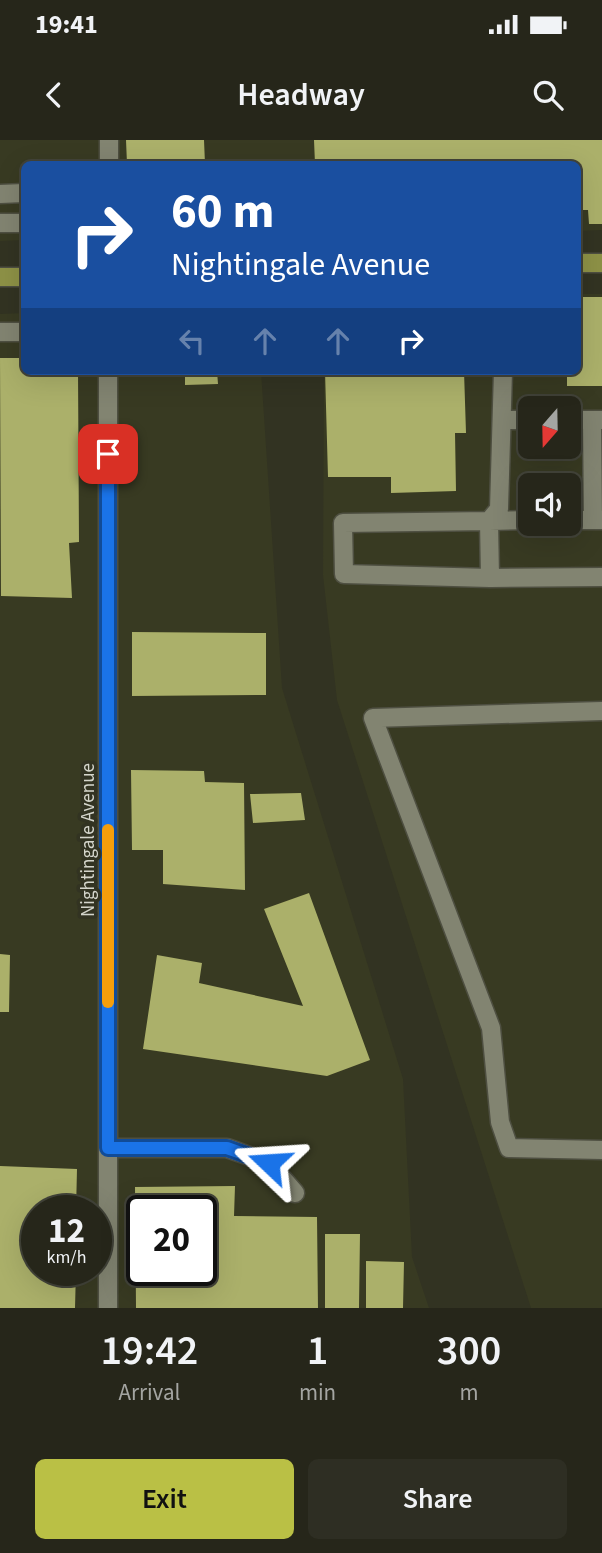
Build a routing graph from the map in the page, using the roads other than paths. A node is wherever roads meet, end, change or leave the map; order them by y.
1 (109, 140) edge
2 (109, 161) edge
3 (21, 193) edge
4 (0, 194) edge
5 (0, 223) edge
6 (21, 223) edge
7 (581, 263) edge
8 (602, 263) edge
9 (0, 277) edge
10 (21, 277) edge
11 (0, 332) edge
12 (21, 332) edge
13 (108, 375) edge
14 (503, 375) edge
15 (503, 420) junction
16 (518, 420) edge
17 (597, 420) edge
18 (518, 520) edge
19 (598, 520) edge
20 (489, 521) junction
21 (602, 577) edge
22 (489, 578) junction
23 (602, 711) edge
24 (108, 1148) junction
25 (602, 1150) edge
26 (295, 1193) dead end
27 (108, 1308) edge

1 - 2 street
3 - 4 street
5 - 6 street
7 - 8 main road
9 - 10 main road
11 - 12 street
13 - 24 street, Nightingale Avenue
14 - 15 street
15 - 16 street
15 - 20 street
17 - 19 street
18 - 20 street
20 - 22 street
20 - 22 street
21 - 22 street
23 - 25 street
24 - 26 street
24 - 27 street, Nightingale Avenue

